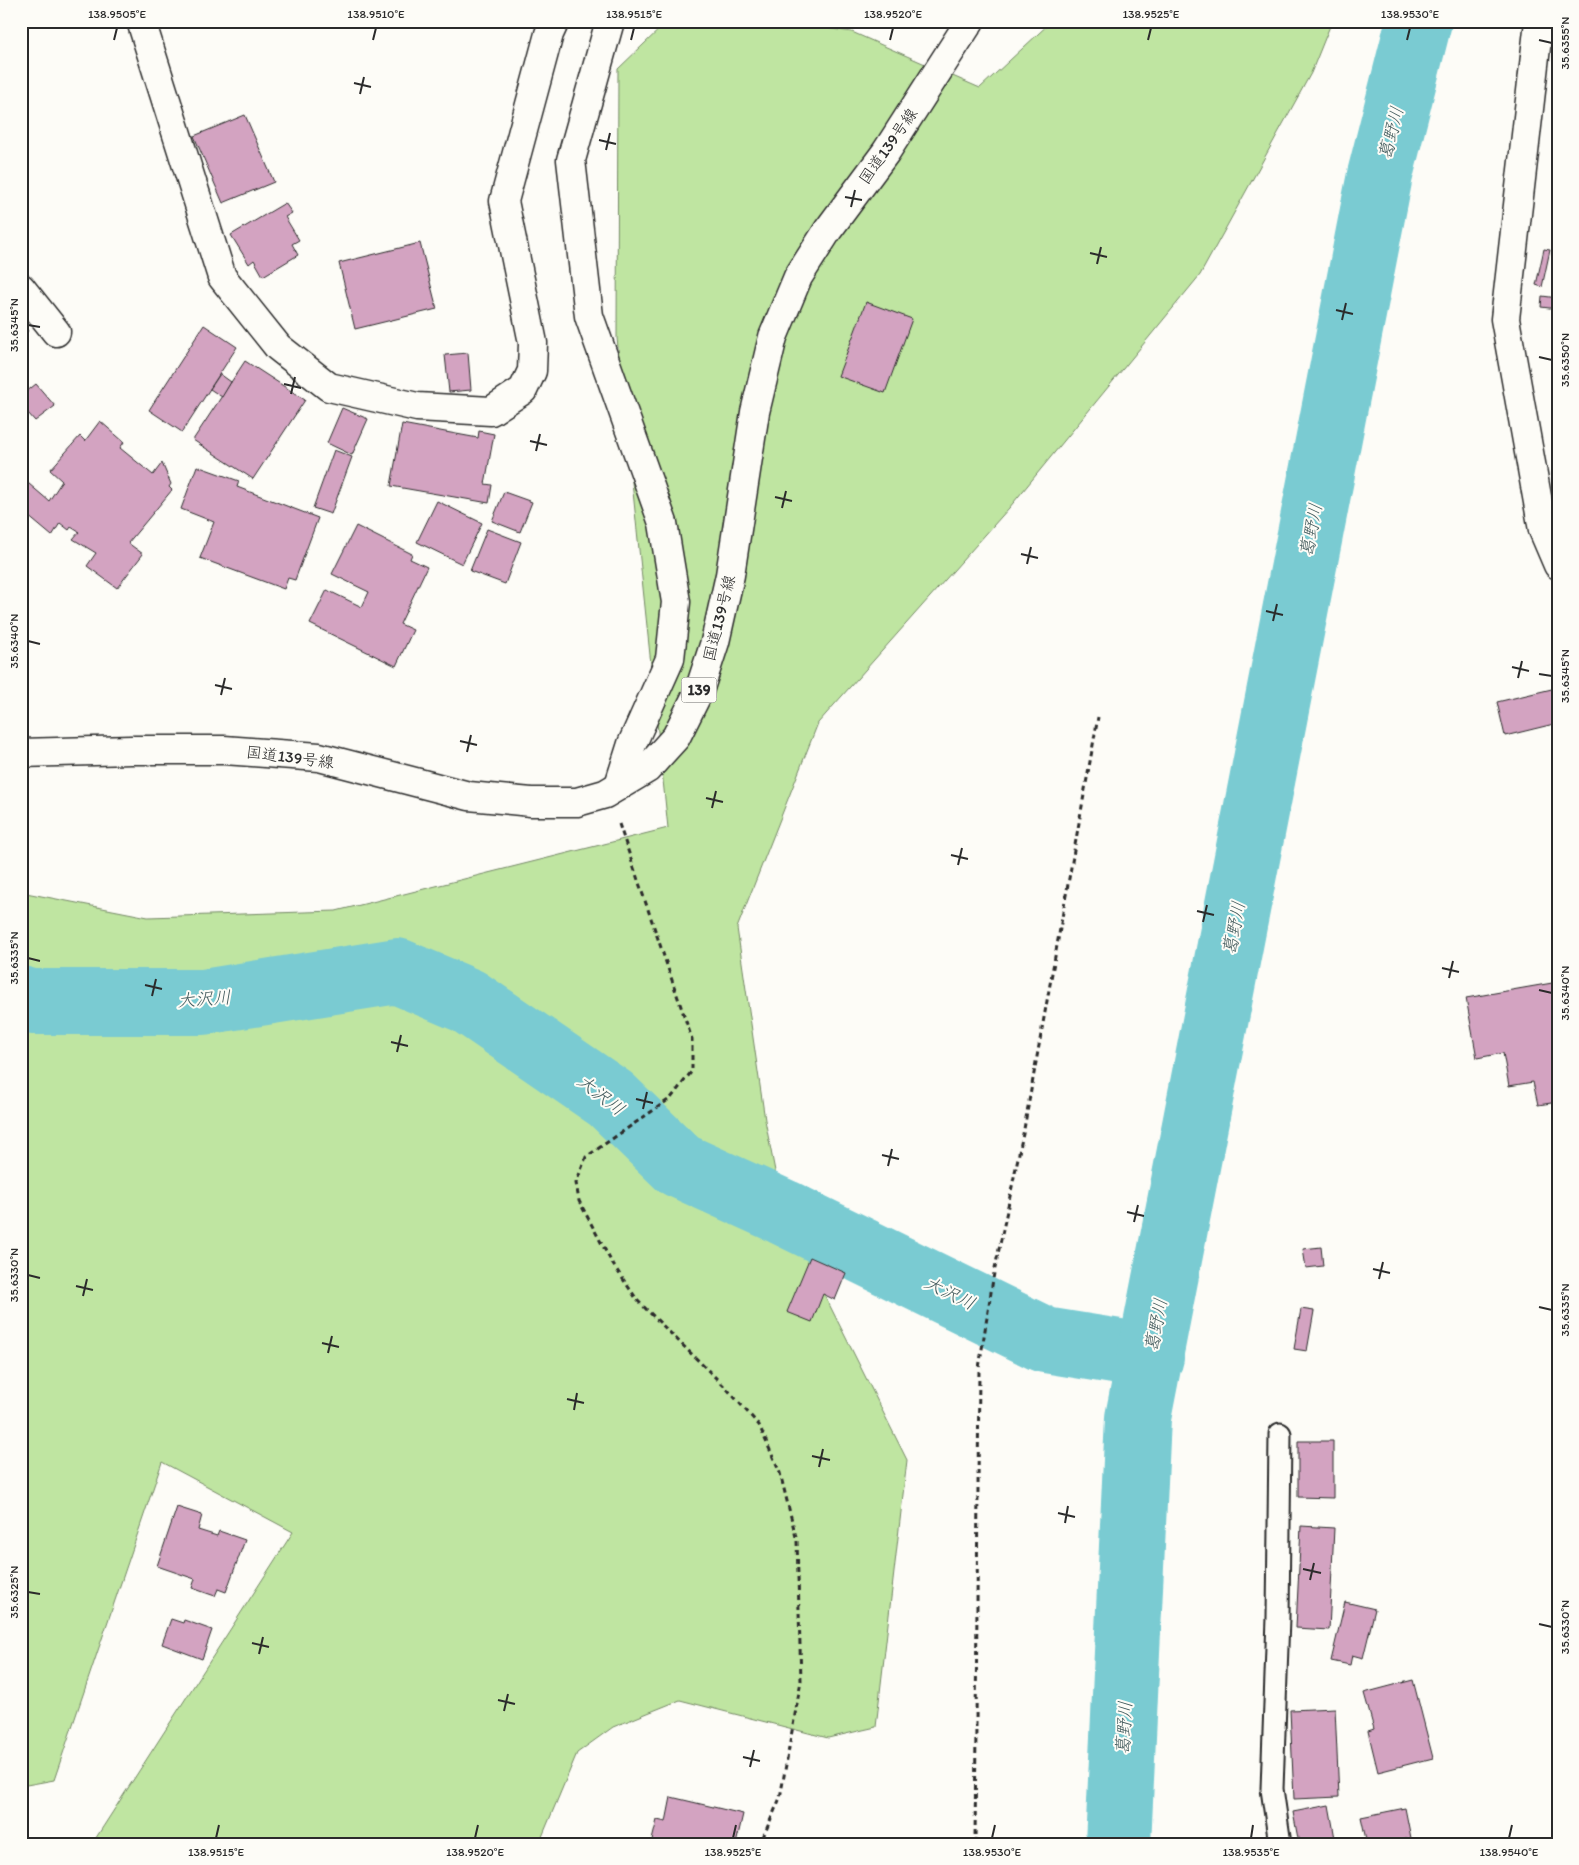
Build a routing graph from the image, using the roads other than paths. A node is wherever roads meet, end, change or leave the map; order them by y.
1 (141, 21) edge
2 (555, 21) edge
3 (610, 21) edge
4 (970, 21) edge
5 (1539, 21) edge
6 (21, 288) edge
7 (56, 332) dead end
8 (1558, 565) edge
9 (21, 753) edge
10 (612, 790) junction
11 (1280, 1434) dead end
12 (1280, 1844) edge

1 - 2 main road
3 - 10 main road
4 - 10 main road, 国道139号線 / 139
5 - 8 main road
6 - 7 main road
9 - 10 main road, 国道139号線 / 139
11 - 12 lane

